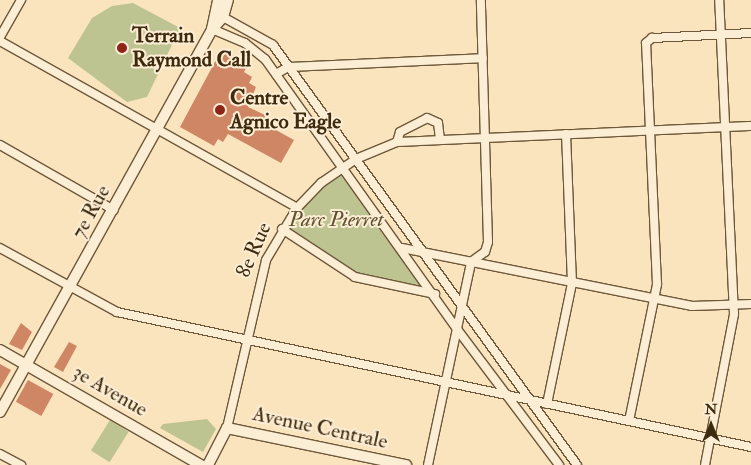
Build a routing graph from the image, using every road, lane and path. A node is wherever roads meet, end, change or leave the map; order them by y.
1 (21, 0) edge
2 (218, 0) edge
3 (228, 0) edge
4 (481, 0) edge
5 (719, 0) edge
6 (223, 17) junction
7 (212, 29) junction
8 (751, 33) edge
9 (721, 34) junction
10 (0, 37) edge
11 (0, 41) edge
12 (483, 58) junction
13 (288, 67) junction
14 (276, 74) junction
15 (751, 126) edge
16 (725, 127) junction
17 (159, 130) junction
18 (649, 131) junction
19 (566, 134) junction
20 (486, 138) junction
21 (440, 140) junction
22 (397, 142) junction
23 (0, 145) edge
24 (356, 160) junction
25 (342, 168) junction
26 (296, 208) junction
27 (114, 210) junction
28 (282, 229) junction
29 (0, 248) edge
30 (402, 248) junction
31 (422, 252) junction
32 (471, 262) junction
33 (572, 283) junction
34 (70, 288) junction
35 (435, 294) junction
36 (653, 298) junction
37 (462, 302) junction
38 (751, 304) edge
39 (734, 305) junction
40 (457, 329) junction
41 (245, 339) junction
42 (0, 350) edge
43 (27, 365) junction
44 (446, 383) junction
45 (509, 397) junction
46 (531, 401) junction
47 (547, 404) junction
48 (0, 412) edge
49 (629, 421) junction
50 (226, 428) junction
51 (711, 438) junction
52 (751, 446) edge
53 (0, 454) edge
54 (21, 465) edge
55 (202, 465) edge
56 (208, 465) edge
57 (406, 465) edge
58 (428, 465) edge
59 (559, 465) edge
60 (577, 465) edge
61 (705, 465) edge

1 - 10 street
2 - 7 main road, 7e Rue
3 - 6 main road, 7e Rue
4 - 12 street
5 - 9 street
6 - 7 main road, 7e Rue
6 - 13 street
7 - 14 street
7 - 17 main road, 7e Rue
8 - 9 street
9 - 16 street
9 - 18 street
11 - 17 street
12 - 13 street
12 - 20 street
13 - 14 street
13 - 24 street
14 - 25 street
15 - 16 street
16 - 18 street
16 - 39 street
17 - 26 street
17 - 27 main road, 7e Rue
18 - 19 street
18 - 36 street
19 - 20 street
19 - 33 street
20 - 21 street
20 - 32 street
21 - 22 street
21 - 22 street, 8e Rue
22 - 24 street, 8e Rue
23 - 27 street
24 - 25 street, 8e Rue
24 - 31 street
25 - 26 street, 8e Rue
25 - 30 street
26 - 28 street, 8e Rue
27 - 34 main road, 7e Rue
28 - 35 street
28 - 41 street, 8e Rue
29 - 34 street
30 - 31 street
30 - 35 street
31 - 32 street
31 - 37 street
32 - 33 street
32 - 37 street
33 - 36 street
33 - 47 street
34 - 41 street
34 - 43 main road, 7e Rue
35 - 40 street
36 - 39 street
36 - 49 street
37 - 40 street
37 - 46 street
38 - 39 street
39 - 51 street
40 - 44 street
40 - 45 street
41 - 44 street
41 - 50 street, 8e Rue
42 - 43 main road, 3e Avenue
43 - 48 main road, 7e Rue
43 - 55 main road, 3e Avenue
44 - 45 street
44 - 58 street
45 - 46 street
45 - 59 street
46 - 47 street
46 - 60 street
47 - 49 street
49 - 51 street
50 - 56 main road, 8e Rue
50 - 57 main road, Avenue Centrale
51 - 52 street
51 - 61 street
53 - 54 street

